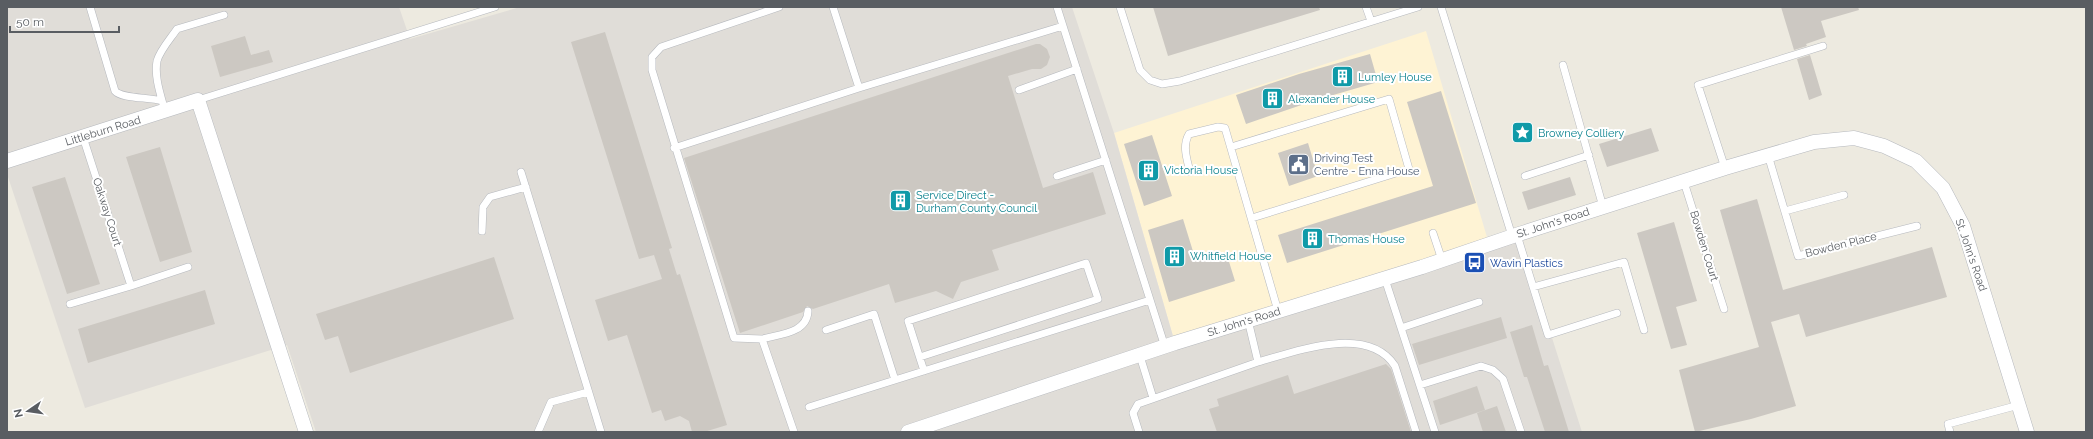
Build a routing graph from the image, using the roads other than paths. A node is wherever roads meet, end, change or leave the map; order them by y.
1 (90, 7) edge
2 (495, 7) edge
3 (779, 7) edge
4 (833, 7) edge
5 (1057, 7) edge
6 (1120, 7) edge
7 (1366, 7) edge
8 (1418, 7) edge
9 (1441, 7) edge
10 (224, 15) dead end
11 (1371, 21) junction
12 (1063, 26) junction
13 (1823, 46) dead end
14 (1563, 65) dead end
15 (1077, 69) junction
16 (859, 88) junction
17 (1019, 90) dead end
18 (198, 100) junction
19 (163, 106) junction
20 (83, 137) junction
21 (1231, 147) junction
22 (674, 148) junction
23 (1589, 155) junction
24 (1768, 155) junction
25 (1106, 160) junction
26 (7, 161) edge
27 (1725, 168) junction
28 (522, 172) dead end
29 (1190, 172) dead end
30 (1057, 176) dead end
31 (1525, 176) dead end
32 (1684, 182) junction
33 (526, 187) junction
34 (1844, 195) dead end
35 (1603, 207) junction
36 (1785, 211) junction
37 (1252, 218) junction
38 (1917, 226) dead end
39 (482, 231) dead end
40 (1433, 233) dead end
41 (1514, 236) junction
42 (1442, 260) junction
43 (188, 267) dead end
44 (1385, 279) junction
45 (131, 286) junction
46 (1533, 286) junction
47 (1150, 300) junction
48 (1479, 302) dead end
49 (70, 304) dead end
50 (1724, 309) dead end
51 (808, 311) dead end
52 (1278, 311) junction
53 (1616, 313) dead end
54 (1248, 320) junction
55 (1401, 328) junction
56 (826, 330) dead end
57 (1644, 330) dead end
58 (762, 340) junction
59 (1165, 347) junction
60 (1140, 356) junction
61 (920, 357) dead end
62 (1258, 362) junction
63 (924, 371) junction
64 (895, 380) junction
65 (1420, 385) junction
66 (588, 392) junction
67 (1153, 398) junction
68 (2019, 405) junction
69 (809, 407) dead end
70 (306, 432) edge
71 (538, 432) edge
72 (600, 432) edge
73 (794, 432) edge
74 (908, 432) edge
75 (1140, 432) edge
76 (1416, 432) edge
77 (1435, 432) edge
78 (1521, 432) edge
79 (1950, 432) edge
80 (2027, 432) edge

1 - 19 lane
2 - 18 lane
3 - 22 lane
4 - 16 lane
5 - 12 lane
6 - 11 lane
7 - 11 lane
8 - 11 lane
9 - 41 lane
10 - 19 lane
12 - 15 lane
12 - 16 lane
13 - 27 lane
14 - 23 lane
15 - 17 lane
15 - 25 lane
16 - 22 lane
18 - 19 street, Littleburn Road
18 - 70 street
19 - 20 street, Littleburn Road
20 - 26 street, Littleburn Road
20 - 45 lane, Oakway Court
21 - 29 lane
21 - 37 lane
21 - 37 lane
22 - 58 lane
23 - 31 lane
23 - 35 lane
24 - 27 street, St. John's Road
24 - 36 lane, Bowden Place
24 - 68 street, St. John's Road
25 - 30 lane
25 - 47 lane
27 - 32 street, St. John's Road
28 - 33 lane
32 - 35 street, St. John's Road
32 - 50 lane, Bowden Court
33 - 39 lane
33 - 66 lane
34 - 36 lane
35 - 41 street, St. John's Road
36 - 38 lane, Bowden Place
37 - 52 lane
40 - 42 lane
41 - 42 street, St. John's Road
41 - 46 lane
42 - 44 street, St. John's Road
43 - 45 lane
44 - 52 street, St. John's Road
44 - 55 lane
45 - 49 lane
46 - 53 lane
46 - 57 lane
47 - 59 lane
47 - 63 lane
48 - 55 lane
51 - 58 lane
52 - 54 street, St. John's Road
54 - 59 street, St. John's Road
54 - 62 lane
55 - 65 lane
56 - 64 lane
58 - 73 lane
59 - 60 street, St. John's Road
60 - 67 lane
60 - 74 street, St. John's Road
61 - 63 lane
62 - 67 lane
62 - 76 lane
63 - 64 lane
64 - 69 lane
65 - 77 lane
65 - 78 lane
66 - 71 lane
66 - 72 lane
67 - 75 lane
68 - 79 lane
68 - 80 street, St. John's Road

